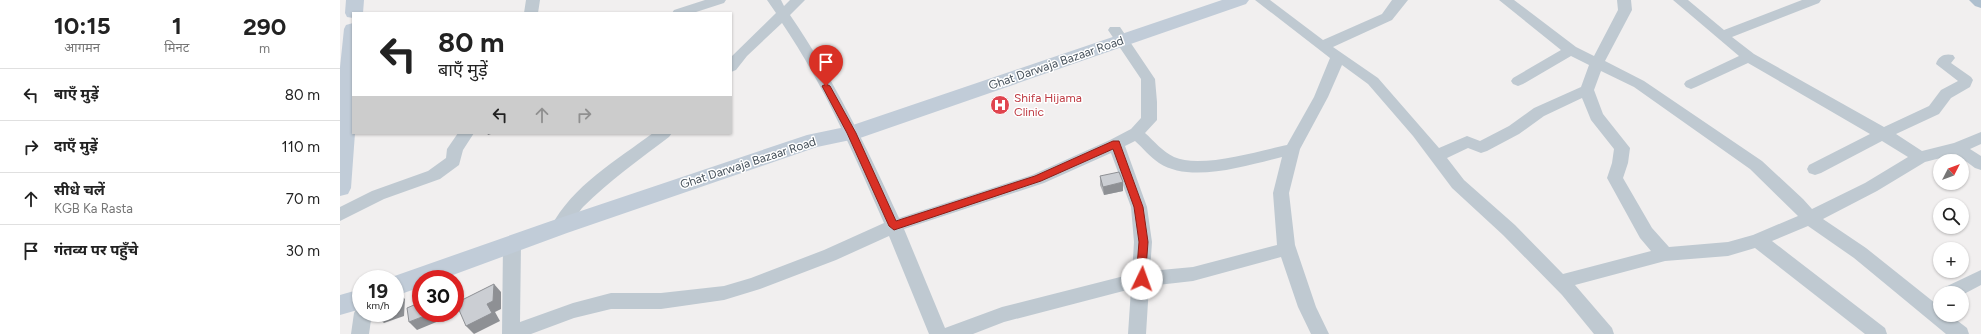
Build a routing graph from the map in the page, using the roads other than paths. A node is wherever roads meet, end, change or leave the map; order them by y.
1 (355, 0) edge
2 (533, 0) edge
3 (719, 0) edge
4 (774, 0) edge
5 (798, 0) edge
6 (1207, 0) edge
7 (1240, 0) edge
8 (1262, 0) edge
9 (1401, 0) edge
10 (1506, 0) edge
11 (1624, 0) edge
12 (1680, 0) edge
13 (1814, 0) edge
14 (1978, 0) edge
15 (1981, 2) edge
16 (354, 12) edge
17 (531, 12) edge
18 (682, 12) edge
19 (783, 15) junction
20 (1119, 35) junction
21 (1722, 36) junction
22 (352, 39) edge
23 (1322, 46) junction
24 (1571, 50) junction
25 (1338, 57) junction
26 (1749, 57) junction
27 (1948, 58) dead end
28 (1597, 64) junction
29 (732, 66) edge
30 (1518, 81) dead end
31 (1691, 84) dead end
32 (1587, 90) junction
33 (343, 127) edge
34 (849, 127) junction
35 (1136, 133) junction
36 (465, 134) edge
37 (663, 134) edge
38 (1882, 134) junction
39 (1981, 137) edge
40 (1116, 144) junction
41 (1958, 148) junction
42 (1292, 149) junction
43 (1436, 156) junction
44 (1920, 157) junction
45 (1981, 164) edge
46 (1815, 170) dead end
47 (340, 188) edge
48 (340, 215) edge
49 (1809, 218) junction
50 (894, 226) junction
51 (559, 227) junction
52 (1758, 240) junction
53 (512, 244) junction
54 (1287, 249) junction
55 (1665, 254) junction
56 (1981, 277) edge
57 (1142, 279) junction
58 (1560, 282) junction
59 (404, 283) edge
60 (1963, 286) edge
61 (1932, 301) edge
62 (352, 302) edge
63 (340, 305) edge
64 (362, 322) edge
65 (360, 334) edge
66 (511, 334) edge
67 (938, 334) edge
68 (951, 334) edge
69 (1137, 334) edge
70 (1320, 334) edge
71 (1605, 334) edge
72 (1878, 334) edge
73 (1960, 334) edge

1 - 16 street
2 - 17 street
3 - 18 street
4 - 19 street
5 - 19 street
6 - 20 street
7 - 20 street, Ghat Darwaja Bazaar Road
8 - 23 street
9 - 23 street
10 - 24 street
11 - 28 street
12 - 21 street
13 - 21 street
14 - 15 main road
19 - 29 street
19 - 34 street
20 - 34 street, Ghat Darwaja Bazaar Road
20 - 35 street
21 - 26 street
22 - 33 street
23 - 25 street
24 - 28 street
24 - 30 street
25 - 42 street
25 - 43 street
26 - 31 street
26 - 38 street
27 - 38 street
28 - 32 street
28 - 49 street
32 - 43 street
32 - 55 street
33 - 47 street
34 - 50 street
34 - 51 street, Ghat Darwaja Bazaar Road
35 - 40 street
35 - 42 street
36 - 48 street
37 - 51 street
38 - 44 street
38 - 46 street
39 - 41 street
40 - 50 street
40 - 57 street
41 - 44 street
41 - 45 street
42 - 54 street
43 - 58 street
44 - 49 street
49 - 52 street
49 - 61 street
50 - 66 street
50 - 67 street
51 - 53 street, Ghat Darwaja Bazaar Road
52 - 55 street
52 - 72 street
53 - 59 street, Ghat Darwaja Bazaar Road
53 - 66 street
54 - 57 street
54 - 70 street
55 - 58 street
56 - 60 street
57 - 68 street
57 - 69 street
58 - 71 street
61 - 73 street
62 - 63 street
64 - 65 street

